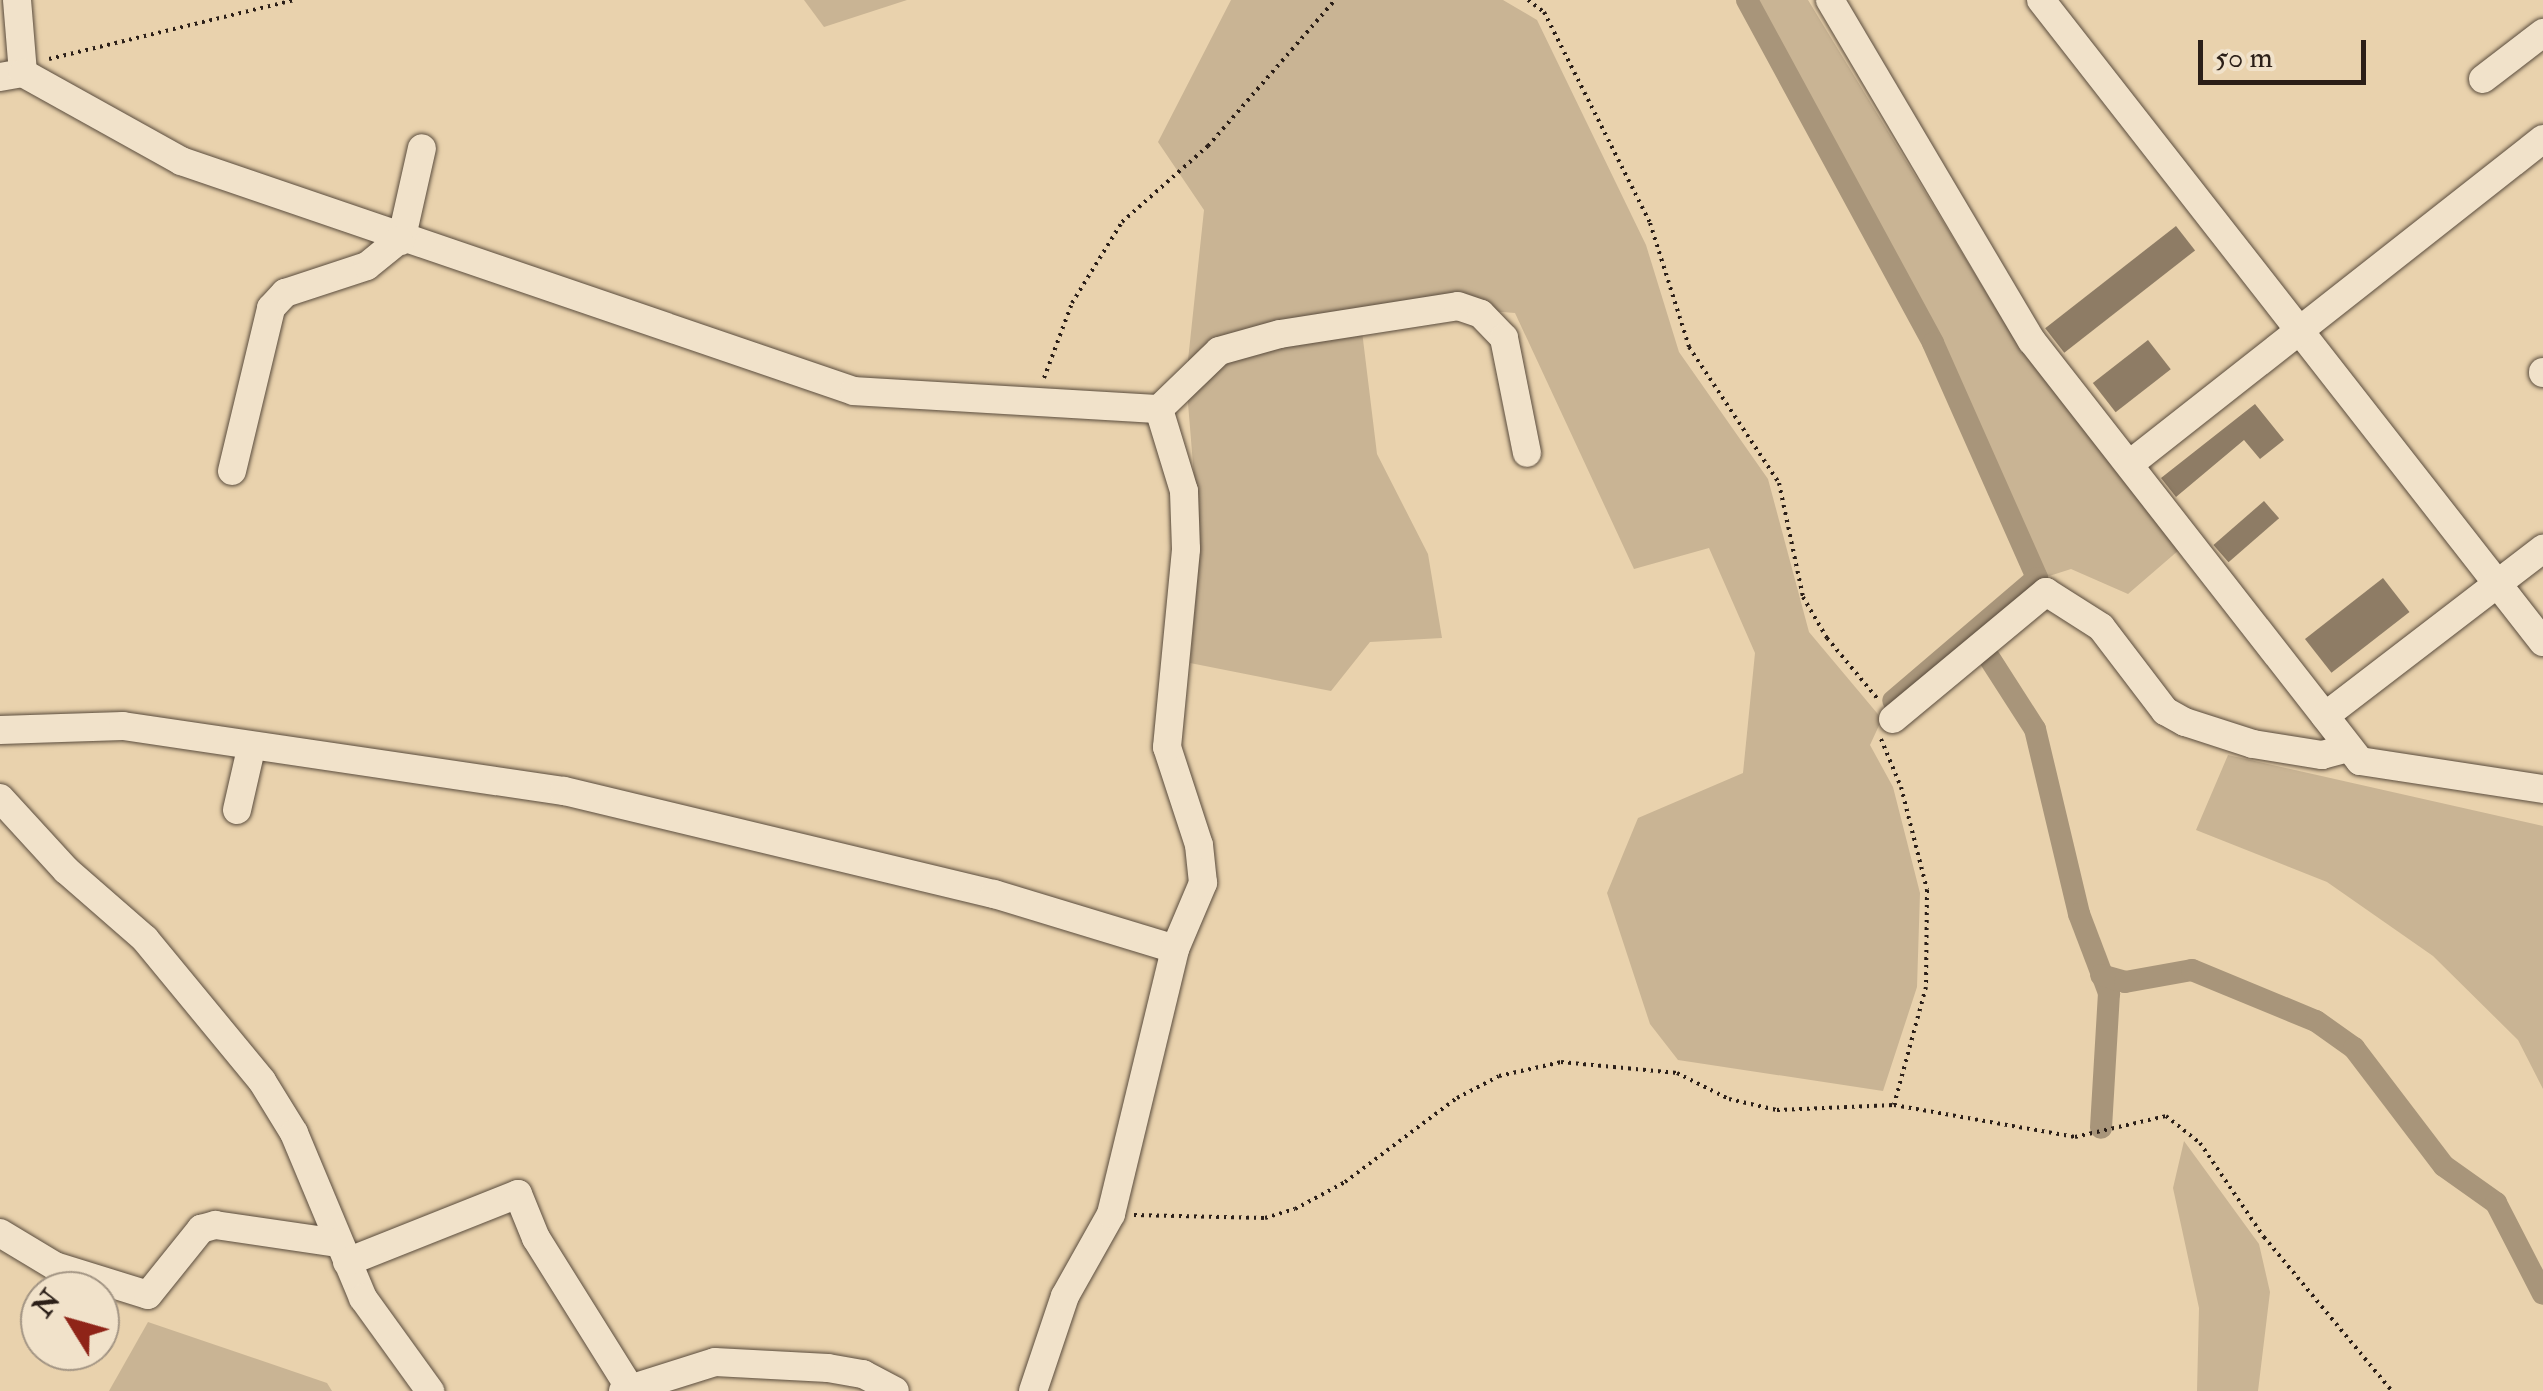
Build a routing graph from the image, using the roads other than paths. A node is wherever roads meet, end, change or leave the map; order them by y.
1 (17, 0) edge
2 (1830, 0) edge
3 (2041, 0) edge
4 (2543, 33) edge
5 (12, 75) edge
6 (2484, 79) dead end
7 (2543, 139) edge
8 (422, 148) dead end
9 (400, 240) junction
10 (2300, 330) junction
11 (1159, 409) junction
12 (1527, 452) dead end
13 (2130, 463) junction
14 (232, 471) dead end
15 (2543, 548) edge
16 (2498, 584) junction
17 (2543, 642) edge
18 (2326, 716) junction
19 (1893, 720) road end
20 (0, 730) edge
21 (2349, 748) junction
22 (252, 749) junction
23 (2543, 789) edge
24 (0, 798) edge
25 (237, 810) dead end
26 (1175, 949) junction
27 (0, 1233) edge
28 (343, 1252) junction
29 (626, 1389) edge
30 (430, 1391) edge
31 (895, 1391) edge
32 (1033, 1391) edge

1 - 5 street
2 - 13 street
3 - 10 street
4 - 6 street
5 - 9 street
7 - 10 street
8 - 9 street
9 - 11 street
9 - 14 street
10 - 13 street
10 - 16 street
11 - 12 street
11 - 26 street
13 - 18 street
15 - 16 street
16 - 17 street
16 - 18 street
18 - 21 street
19 - 21 street
20 - 22 street
21 - 23 street
22 - 25 street
22 - 26 street
24 - 28 street
26 - 32 street
27 - 28 street
28 - 29 street
28 - 30 street
29 - 31 street

